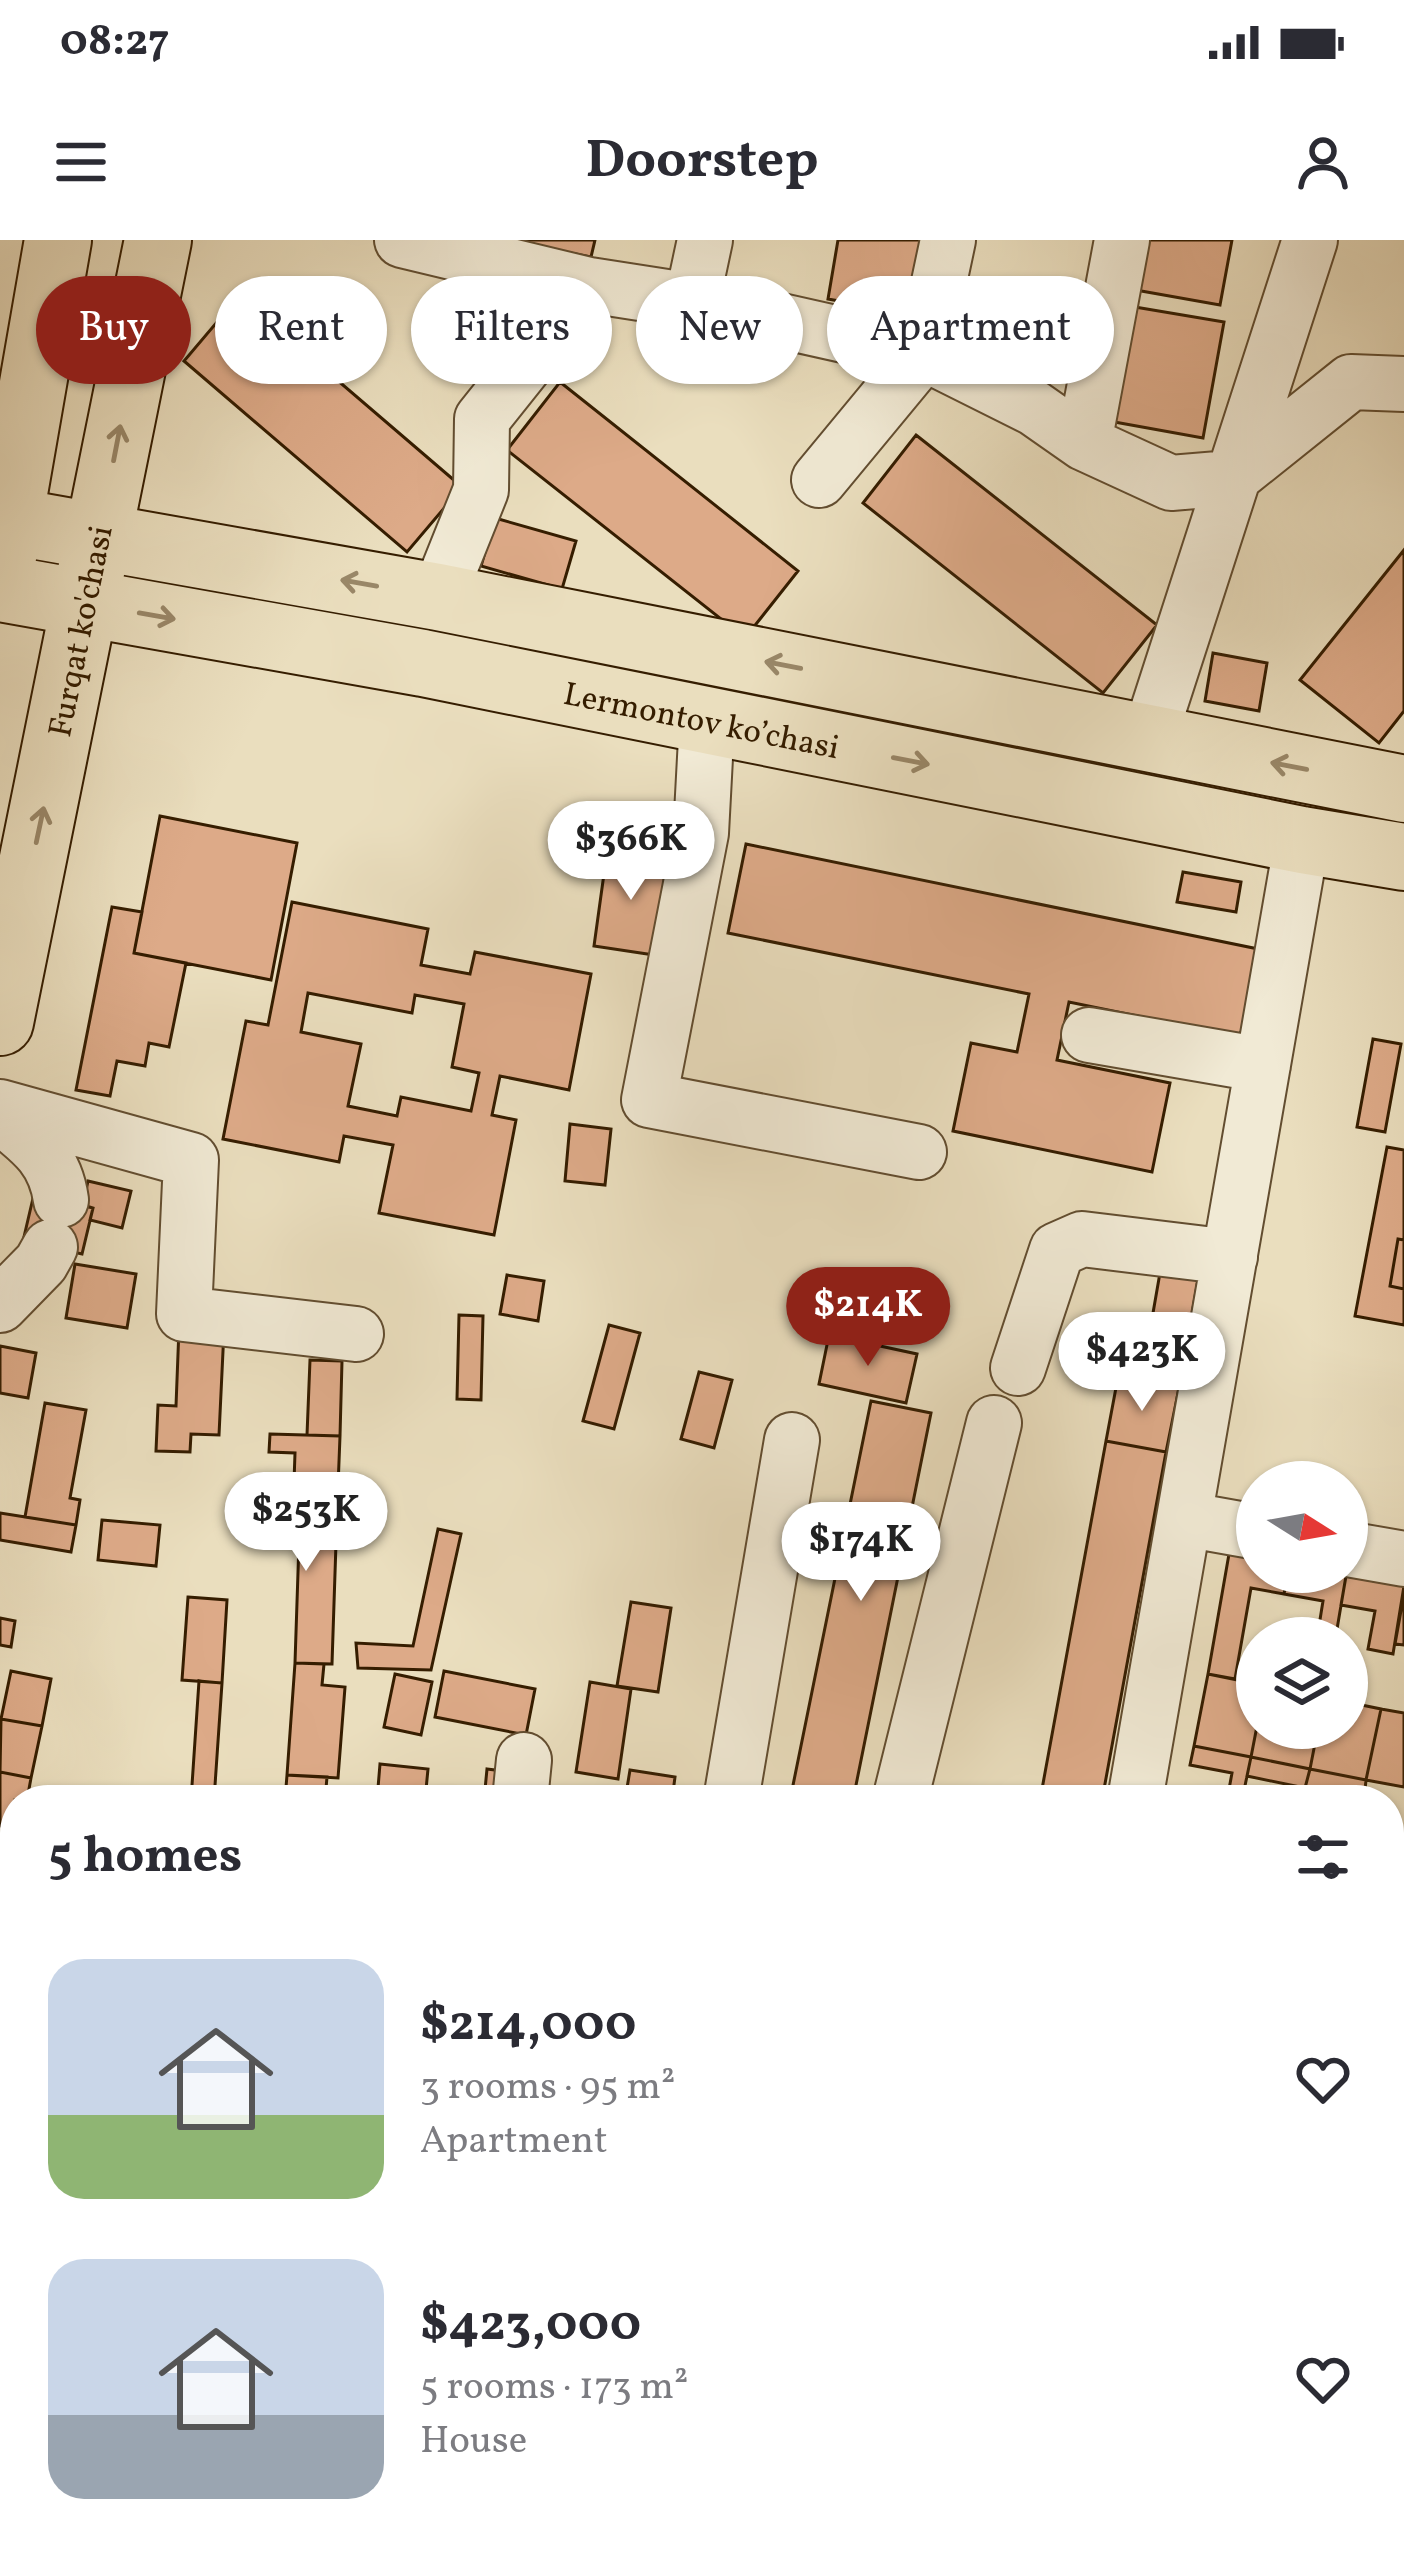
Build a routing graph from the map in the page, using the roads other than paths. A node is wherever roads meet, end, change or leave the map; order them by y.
1 (58, 240) edge
2 (158, 240) edge
3 (401, 240) edge
4 (705, 240) edge
5 (949, 240) edge
6 (1122, 240) edge
7 (1310, 240) edge
8 (551, 276) edge
9 (697, 276) edge
10 (941, 276) edge
11 (509, 384) edge
12 (898, 384) edge
13 (986, 384) edge
14 (1404, 384) edge
15 (1084, 443) junction
16 (1231, 478) junction
17 (819, 480) dead end
18 (99, 537) junction
19 (3, 539) edge
20 (0, 588) edge
21 (438, 597) junction
22 (86, 603) junction
23 (707, 720) junction
24 (1149, 738) junction
25 (1404, 789) edge
26 (1302, 840) junction
27 (1404, 857) edge
28 (0, 1022) edge
29 (1089, 1035) dead end
30 (1263, 1065) junction
31 (0, 1112) edge
32 (919, 1152) dead end
33 (1230, 1257) junction
34 (0, 1305) edge
35 (356, 1334) dead end
36 (1018, 1368) dead end
37 (994, 1423) dead end
38 (792, 1440) dead end
39 (1184, 1519) junction
40 (1236, 1528) edge
41 (1368, 1553) edge
42 (1404, 1559) edge
43 (734, 1785) edge
44 (904, 1785) edge
45 (1138, 1785) edge

1 - 19 main road
18 -> 2 main road, Furqat ko'chasi
3 - 8 street
4 - 9 street
5 - 10 street
6 - 15 street
7 - 16 street
11 - 21 street
12 - 17 street
13 - 15 street
14 - 16 street
15 - 16 street
16 - 24 street
18 - 19 main road, Lermontov ko’chasi
21 -> 18 main road, Lermontov ko’chasi
18 - 22 main road, Furqat ko'chasi
20 - 22 main road, Lermontov ko’chasi
24 -> 21 main road, Lermontov ko’chasi
22 -> 23 main road, Lermontov ko’chasi
28 -> 22 main road, Furqat ko'chasi
23 -> 26 main road, Lermontov ko’chasi
23 - 32 street
25 -> 24 main road, Lermontov ko’chasi
26 - 27 main road, Lermontov ko’chasi
26 - 30 street
29 - 30 street
30 - 33 street
31 - 34 street
31 - 35 street
33 - 36 street
33 - 39 street
37 - 44 street
38 - 43 street
39 - 40 street
39 - 45 street
41 - 42 street

